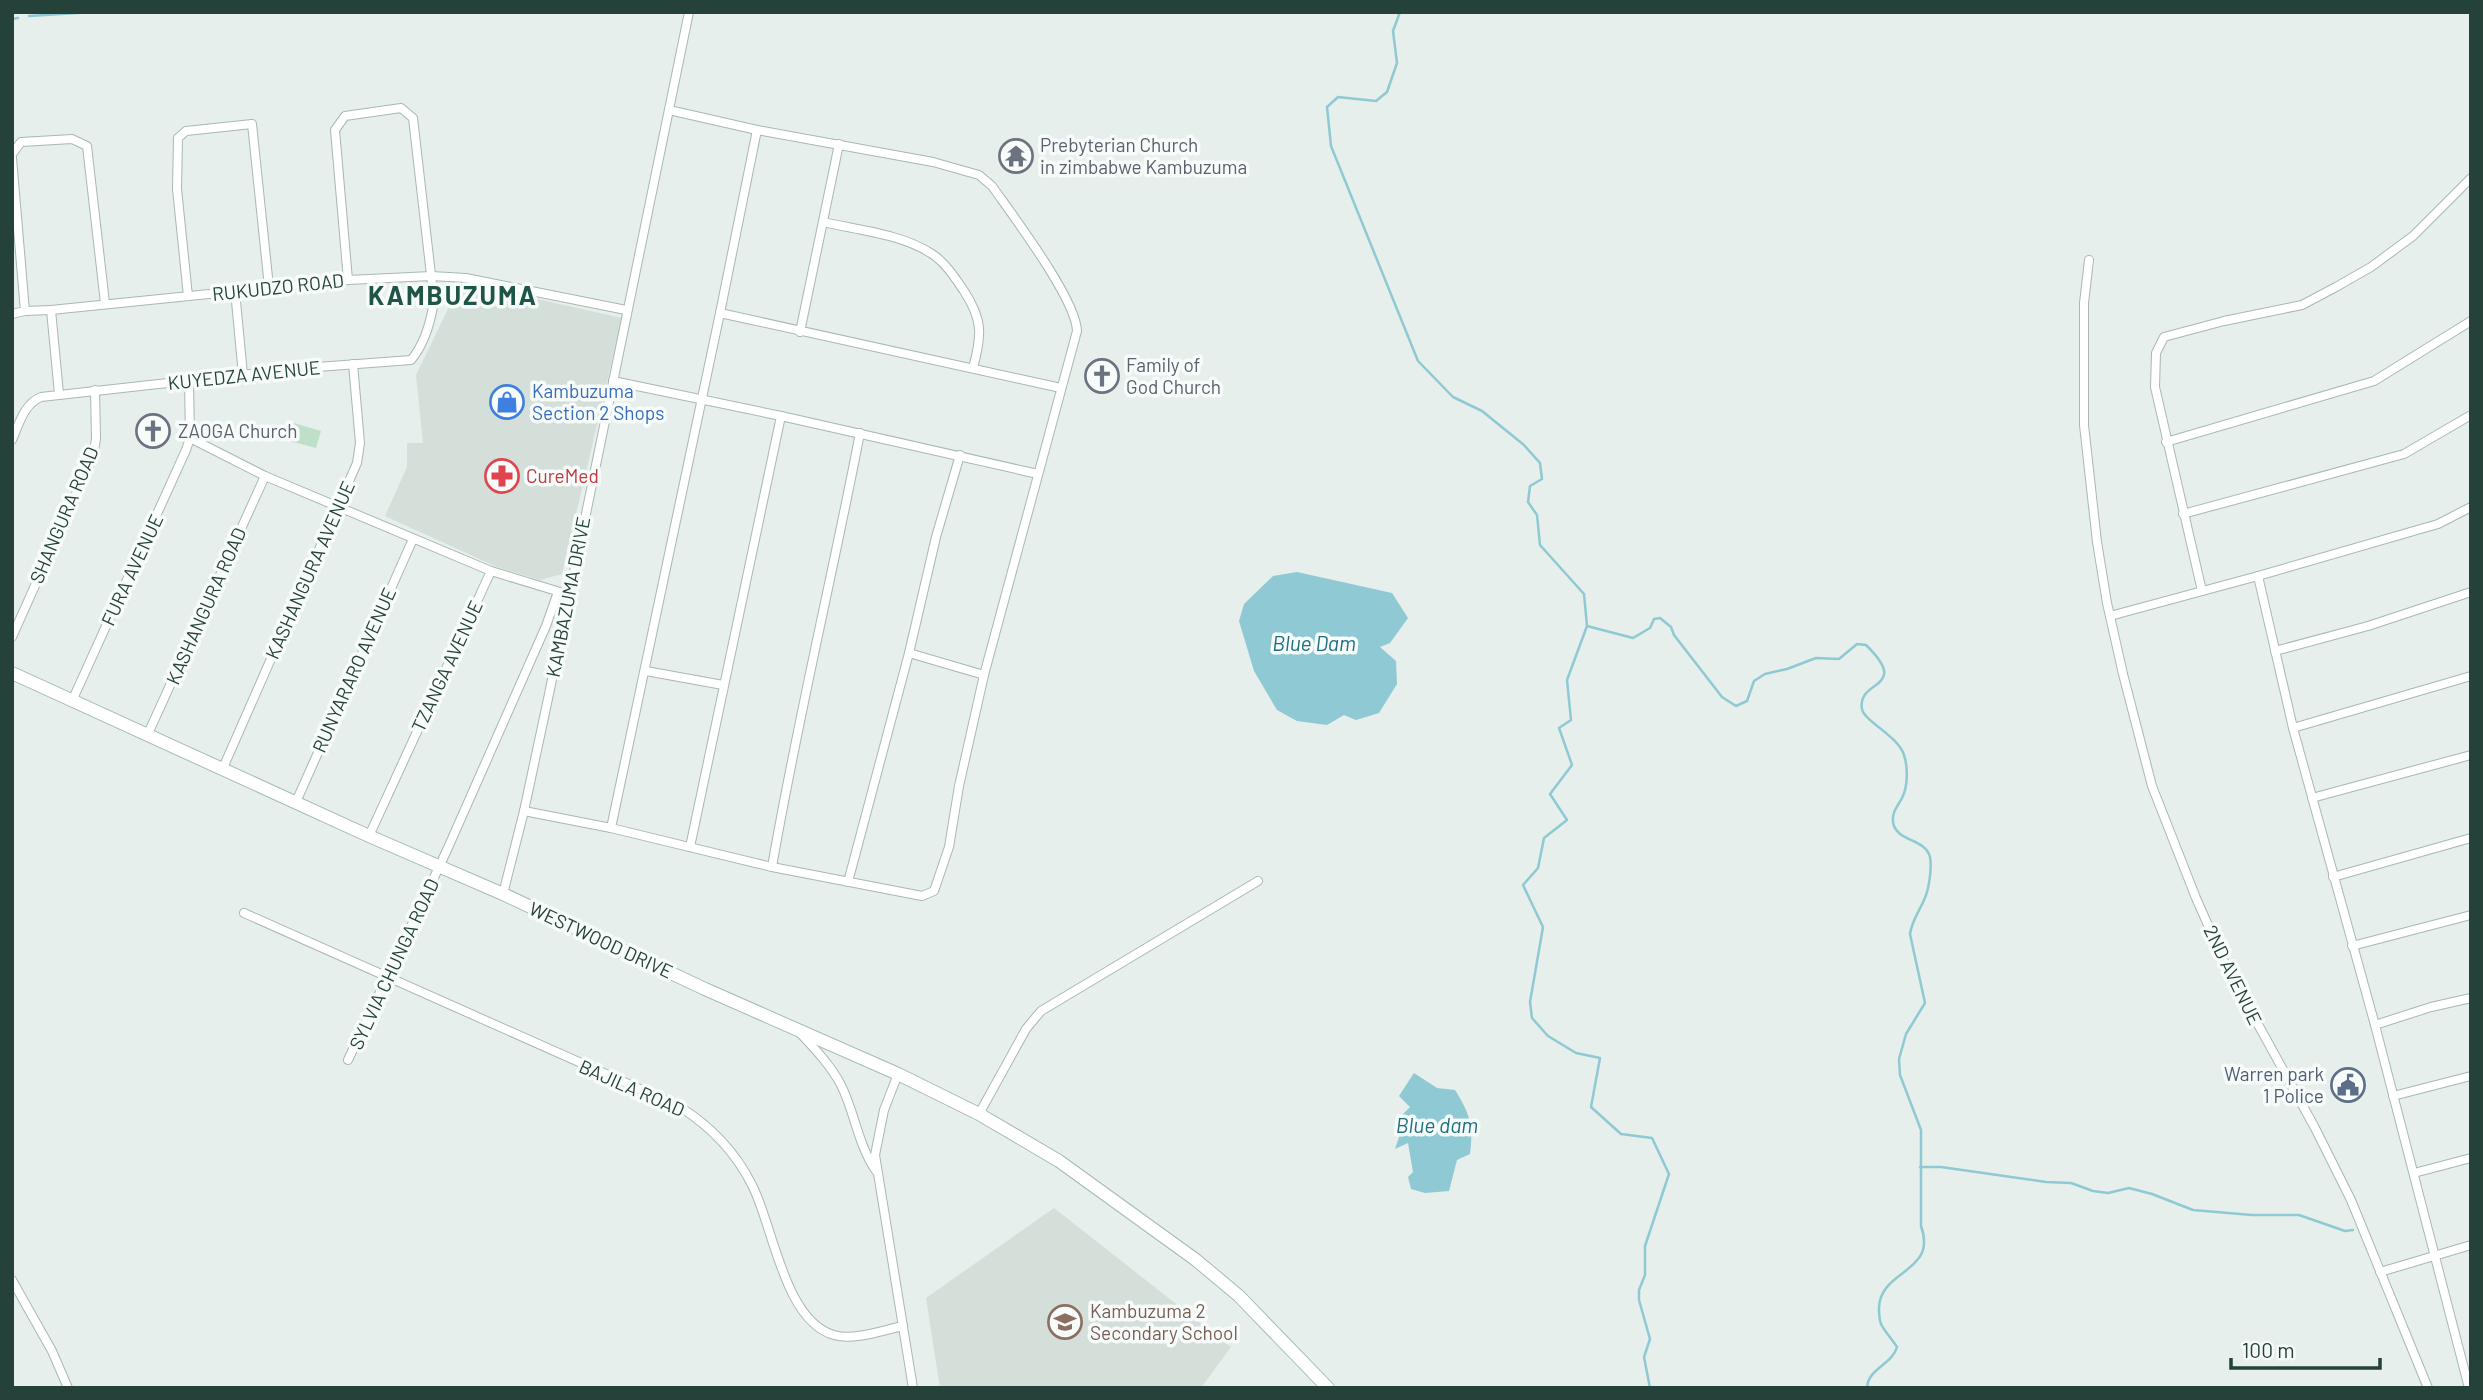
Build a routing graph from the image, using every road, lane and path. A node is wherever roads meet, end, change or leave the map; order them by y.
1 (689, 12) edge
2 (669, 110) junction
3 (757, 130) junction
4 (839, 144) junction
5 (12, 156) edge
6 (2471, 178) edge
7 (822, 222) junction
8 (2089, 260) dead end
9 (431, 276) junction
10 (348, 279) junction
11 (269, 288) junction
12 (235, 291) junction
13 (188, 296) junction
14 (106, 303) junction
15 (51, 310) junction
16 (626, 310) junction
17 (25, 311) junction
18 (720, 313) junction
19 (12, 314) edge
20 (2471, 321) edge
21 (800, 332) junction
22 (353, 364) junction
23 (973, 368) junction
24 (243, 375) junction
25 (189, 380) junction
26 (613, 381) junction
27 (1061, 388) junction
28 (95, 390) junction
29 (59, 394) junction
30 (701, 401) junction
31 (781, 415) junction
32 (2471, 415) edge
33 (860, 433) junction
34 (190, 438) junction
35 (12, 440) edge
36 (2166, 442) junction
37 (960, 455) junction
38 (1038, 474) junction
39 (265, 476) junction
40 (338, 507) junction
41 (2471, 507) edge
42 (2183, 514) junction
43 (413, 539) junction
44 (491, 571) junction
45 (2259, 576) junction
46 (2202, 591) junction
47 (558, 592) junction
48 (2471, 592) edge
49 (569, 595) junction
50 (2110, 616) junction
51 (12, 636) edge
52 (2275, 651) junction
53 (909, 653) junction
54 (646, 671) junction
55 (12, 673) edge
56 (984, 675) junction
57 (2471, 676) edge
58 (723, 685) junction
59 (72, 701) junction
60 (2293, 728) junction
61 (147, 736) junction
62 (2471, 755) edge
63 (223, 768) junction
64 (2312, 798) junction
65 (296, 802) junction
66 (524, 811) junction
67 (611, 828) junction
68 (369, 836) junction
69 (2471, 838) edge
70 (690, 847) junction
71 (440, 867) junction
72 (772, 867) junction
73 (2333, 877) junction
74 (1258, 881) dead end
75 (848, 882) junction
76 (503, 894) junction
77 (244, 913) dead end
78 (2471, 915) edge
79 (2352, 946) junction
80 (386, 978) junction
81 (2471, 998) edge
82 (2375, 1026) junction
83 (800, 1032) junction
84 (348, 1060) dead end
85 (898, 1074) junction
86 (2471, 1076) edge
87 (2393, 1096) junction
88 (979, 1114) junction
89 (2471, 1158) edge
90 (2414, 1173) junction
91 (877, 1174) junction
92 (2471, 1245) edge
93 (2435, 1254) junction
94 (2380, 1272) junction
95 (12, 1280) edge
96 (903, 1326) junction
97 (68, 1388) edge
98 (913, 1388) edge
99 (1328, 1388) edge
100 (2428, 1388) edge
101 (2469, 1388) edge

1 - 2 street, KAMBAZUMA DRIVE
2 - 3 street
2 - 16 street, KAMBAZUMA DRIVE
3 - 4 street
3 - 18 street
4 - 7 street
4 - 27 street
5 - 14 street
5 - 17 street
6 - 36 street
7 - 21 street
7 - 23 street
8 - 50 street, 2ND AVENUE
9 - 10 street, RUKUDZO ROAD
9 - 10 street
9 - 16 street, RUKUDZO ROAD
9 - 22 street, KUYEDZA AVENUE
10 - 11 street, RUKUDZO ROAD
11 - 12 street, RUKUDZO ROAD
11 - 13 street
12 - 13 street, RUKUDZO ROAD
12 - 24 street
13 - 14 street, RUKUDZO ROAD
14 - 15 street, RUKUDZO ROAD
15 - 17 street, RUKUDZO ROAD
15 - 29 street
16 - 26 street, KAMBAZUMA DRIVE
17 - 19 street, RUKUDZO ROAD
18 - 21 street
18 - 30 street
20 - 36 street
21 - 23 street
22 - 24 street, KUYEDZA AVENUE
22 - 40 street, KASHANGURA AVENUE
23 - 27 street
24 - 25 street, KUYEDZA AVENUE
25 - 28 street, KUYEDZA AVENUE
25 - 34 street
26 - 30 street
26 - 49 street, KAMBAZUMA DRIVE
27 - 38 street
28 - 29 street, KUYEDZA AVENUE
28 - 51 street, SHANGURA ROAD
29 - 35 street, KUYEDZA AVENUE
30 - 31 street
30 - 54 street
31 - 33 street
31 - 58 street
32 - 42 street
33 - 37 street
33 - 72 street
34 - 39 street
34 - 59 street, FURA AVENUE
36 - 42 street
37 - 38 street
37 - 53 street
38 - 56 street
39 - 40 street
39 - 61 street, KASHANGURA ROAD
40 - 43 street
40 - 63 street, KASHANGURA AVENUE
41 - 45 street
42 - 46 street
43 - 44 street
43 - 65 street, RUNYARARO AVENUE
44 - 47 street
44 - 68 street, TZANGA AVENUE
45 - 46 street
45 - 52 street
46 - 50 street
47 - 49 street
47 - 71 street, SYLVIA CHUNGA ROAD
48 - 52 street
49 - 66 street, KAMBAZUMA DRIVE
50 - 94 street, 2ND AVENUE
52 - 60 street
53 - 56 street
53 - 75 street
54 - 58 street
54 - 67 street
55 - 59 street, WESTWOOD DRIVE
56 - 75 street
57 - 60 street
58 - 70 street
59 - 61 street, WESTWOOD DRIVE
60 - 64 street
61 - 63 street, WESTWOOD DRIVE
62 - 64 street
63 - 65 street, WESTWOOD DRIVE
64 - 73 street
65 - 68 street, WESTWOOD DRIVE
66 - 67 street
66 - 76 street, KAMBAZUMA DRIVE
67 - 70 street
68 - 71 street, WESTWOOD DRIVE
69 - 73 street
70 - 72 street
71 - 76 street, WESTWOOD DRIVE
71 - 80 street, SYLVIA CHUNGA ROAD
72 - 75 street
73 - 79 street
74 - 88 street
76 - 83 street, WESTWOOD DRIVE
77 - 80 street, BAJILA ROAD
78 - 79 street
79 - 82 street
80 - 84 street, SYLVIA CHUNGA ROAD
80 - 96 street, BAJILA ROAD
81 - 82 street
82 - 87 street
83 - 85 street, WESTWOOD DRIVE
83 - 91 street
85 - 88 street, WESTWOOD DRIVE
85 - 91 street
86 - 87 street
87 - 90 street
88 - 99 street, WESTWOOD DRIVE
89 - 90 street
90 - 93 street
91 - 96 street
92 - 93 street
93 - 94 street
93 - 101 street
94 - 100 street, 2ND AVENUE
95 - 97 street
96 - 98 street

